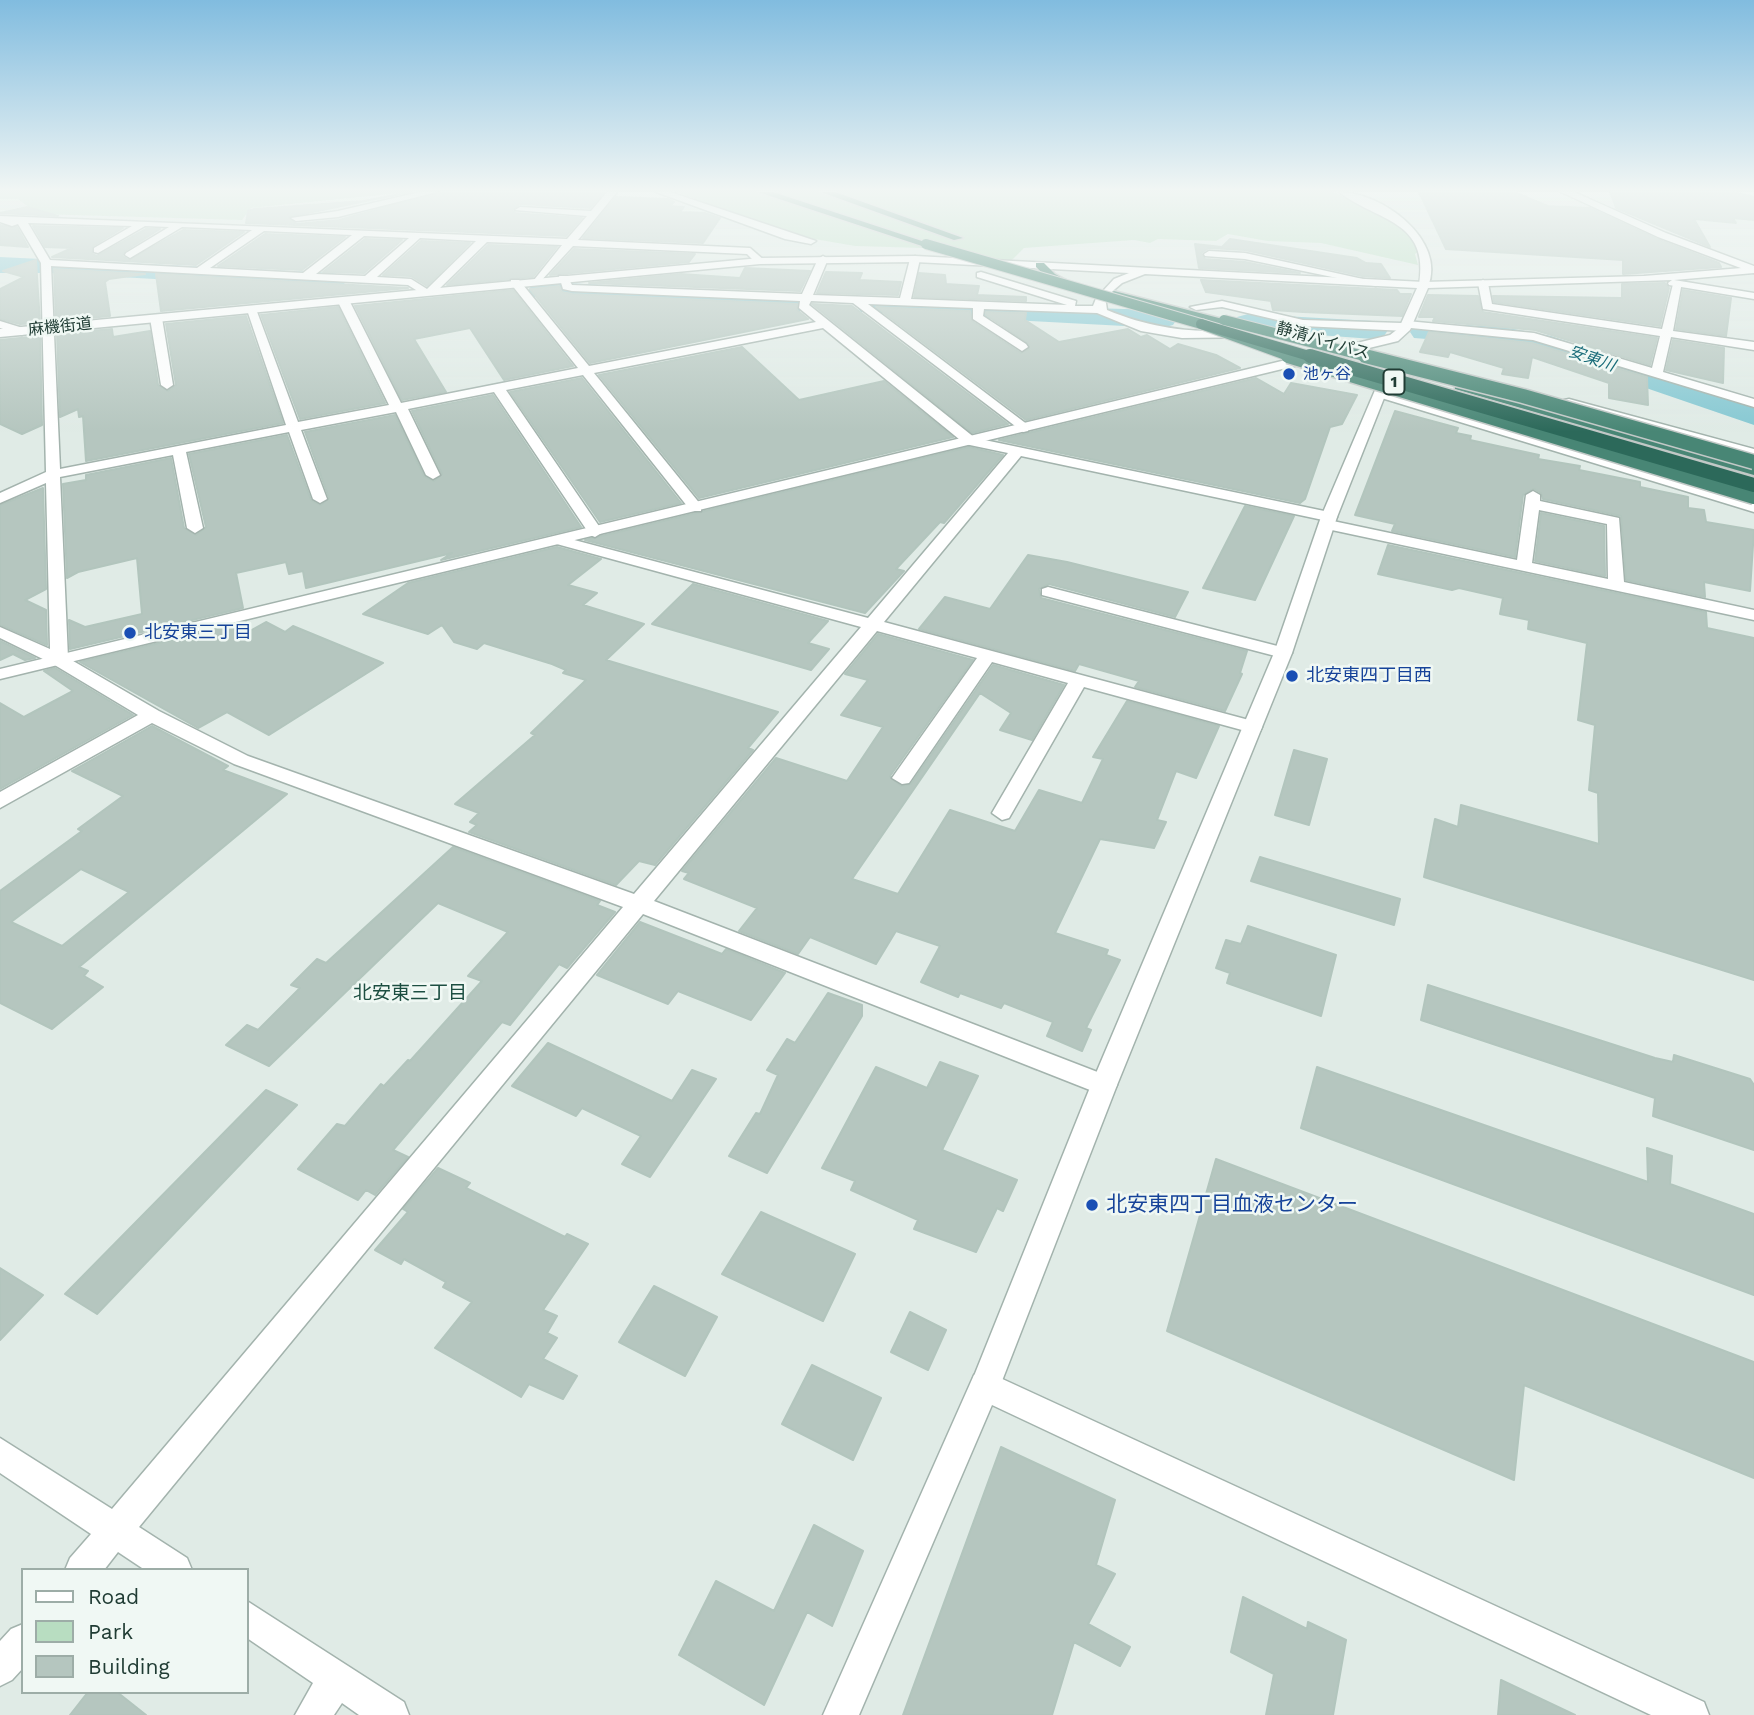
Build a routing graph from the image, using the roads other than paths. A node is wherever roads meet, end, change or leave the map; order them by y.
1 (46, 272) edge
2 (198, 272) edge
3 (311, 272) edge
4 (376, 272) edge
5 (448, 272) edge
6 (544, 272) edge
7 (632, 272) edge
8 (822, 272) edge
9 (912, 272) edge
10 (1022, 272) edge
11 (1049, 272) edge
12 (1062, 272) edge
13 (1148, 272) edge
14 (1171, 272) edge
15 (1323, 272) edge
16 (1428, 272) edge
17 (1729, 272) edge
18 (305, 277) junction
19 (563, 278) junction
20 (1644, 279) junction
21 (367, 280) junction
22 (538, 280) junction
23 (515, 282) junction
24 (1376, 283) junction
25 (1483, 283) junction
26 (1678, 284) junction
27 (1424, 285) junction
28 (427, 292) junction
29 (1754, 296) edge
30 (806, 299) junction
31 (343, 300) junction
32 (857, 302) junction
33 (904, 304) junction
34 (1101, 304) junction
35 (981, 307) junction
36 (1196, 307) dead end
37 (250, 309) junction
38 (156, 318) junction
39 (0, 324) edge
40 (825, 324) junction
41 (1200, 324) junction
42 (1406, 326) junction
43 (48, 329) junction
44 (1237, 330) junction
45 (22, 331) junction
46 (1668, 331) junction
47 (0, 333) edge
48 (1265, 333) junction
49 (1754, 345) edge
50 (1021, 347) dead end
51 (1338, 352) junction
52 (1312, 358) junction
53 (588, 370) junction
54 (1657, 373) junction
55 (1378, 377) junction
56 (167, 385) dead end
57 (498, 388) junction
58 (1474, 390) junction
59 (1752, 402) edge
60 (398, 407) junction
61 (294, 428) junction
62 (1023, 428) junction
63 (970, 441) junction
64 (1714, 442) junction
65 (1754, 443) edge
66 (179, 450) junction
67 (1017, 452) junction
68 (1754, 453) edge
69 (1754, 462) edge
70 (1754, 472) edge
71 (54, 474) junction
72 (433, 475) dead end
73 (1754, 486) edge
74 (1754, 497) edge
75 (0, 499) edge
76 (320, 499) dead end
77 (695, 508) junction
78 (1754, 508) edge
79 (1328, 520) junction
80 (195, 528) dead end
81 (595, 531) junction
82 (558, 540) junction
83 (1524, 566) junction
84 (1616, 586) junction
85 (1048, 592) dead end
86 (1754, 615) edge
87 (874, 623) junction
88 (0, 632) edge
89 (1283, 653) junction
90 (988, 655) junction
91 (59, 660) junction
92 (0, 674) edge
93 (1079, 680) junction
94 (152, 715) junction
95 (1254, 727) junction
96 (902, 778) dead end
97 (0, 801) edge
98 (1002, 813) dead end
99 (639, 904) junction
100 (1104, 1085) junction
101 (985, 1386) junction
102 (0, 1454) edge
103 (116, 1530) junction
104 (84, 1568) edge
105 (172, 1568) edge
106 (248, 1619) edge
107 (21, 1642) edge
108 (0, 1668) edge
109 (337, 1679) junction
110 (313, 1715) edge
111 (391, 1715) edge
112 (841, 1715) edge
113 (1691, 1715) edge

1 - 43 street
2 - 18 street
3 - 18 street
4 - 21 street
5 - 28 street
6 - 22 street
7 - 19 street, 麻機街道
8 - 30 street
9 - 33 street
10 - 41 highway, 静清バイパス / 1, bridge
11 - 34 highway, 1
12 - 44 highway, 静清バイパス / 1, bridge
13 - 34 street
14 - 24 street, 麻機街道
15 - 24 street
16 - 27 street
17 - 20 street, 麻機街道
18 - 21 street
19 - 22 street, 麻機街道
19 - 30 street
20 - 25 street, 麻機街道
20 - 26 street
21 - 28 street
22 - 23 street, 麻機街道
23 - 28 street, 麻機街道
23 - 53 street
24 - 27 street, 麻機街道
25 - 27 street, 麻機街道
25 - 46 street
26 - 29 street
26 - 46 street
27 - 42 street
28 - 31 street, 麻機街道
30 - 32 street
30 - 40 street
31 - 37 street, 麻機街道
31 - 60 street
32 - 33 street
32 - 62 street
33 - 35 street
34 - 35 street
34 - 35 street
34 - 44 highway, 1
34 - 44 street
34 - 48 highway, 1
35 - 50 street
36 - 42 street
37 - 38 street, 麻機街道
37 - 61 street
38 - 43 street, 麻機街道
38 - 56 street
39 - 45 street
40 - 53 street
40 - 63 street
41 - 73 highway, 静清バイパス / 1, bridge
41 - 74 highway, 1, bridge
42 - 51 street
42 - 54 street
43 - 45 street, 麻機街道
43 - 71 street
44 - 48 street
44 - 52 highway, 1
44 - 69 highway, 1, bridge
44 - 70 highway, 静清バイパス / 1, bridge
45 - 47 street, 麻機街道
46 - 49 street
46 - 54 street
48 - 51 highway, 1
51 - 52 street
51 - 55 highway, 1
52 - 55 highway, 1
52 - 62 street
53 - 57 street
53 - 77 street
54 - 59 street
55 - 58 highway, 1
55 - 73 highway, 1
55 - 78 street
55 - 79 street
57 - 60 street
57 - 81 street
58 - 64 street
58 - 70 highway, 1
60 - 61 street
60 - 72 street
61 - 66 street
61 - 76 street
62 - 63 street
63 - 67 street
63 - 77 street
64 - 65 street
64 - 68 street
66 - 71 street
66 - 80 street
67 - 79 street
67 - 87 street
71 - 75 street
71 - 91 street
77 - 81 street
79 - 83 street
79 - 89 street
81 - 82 street
82 - 87 street
82 - 91 street
83 - 84 street
83 - 84 street
84 - 86 street
85 - 89 street
87 - 90 street
87 - 99 street
88 - 91 street
89 - 95 street
90 - 93 street
90 - 96 street
91 - 92 street
91 - 94 street
93 - 95 street
93 - 98 street
94 - 97 street
94 - 99 street
95 - 100 street
99 - 100 street
99 - 103 street
100 - 101 street
101 - 112 street
101 - 113 street
102 - 103 street
103 - 104 street
103 - 105 street
106 - 109 street
107 - 108 street
109 - 110 street
109 - 111 street

